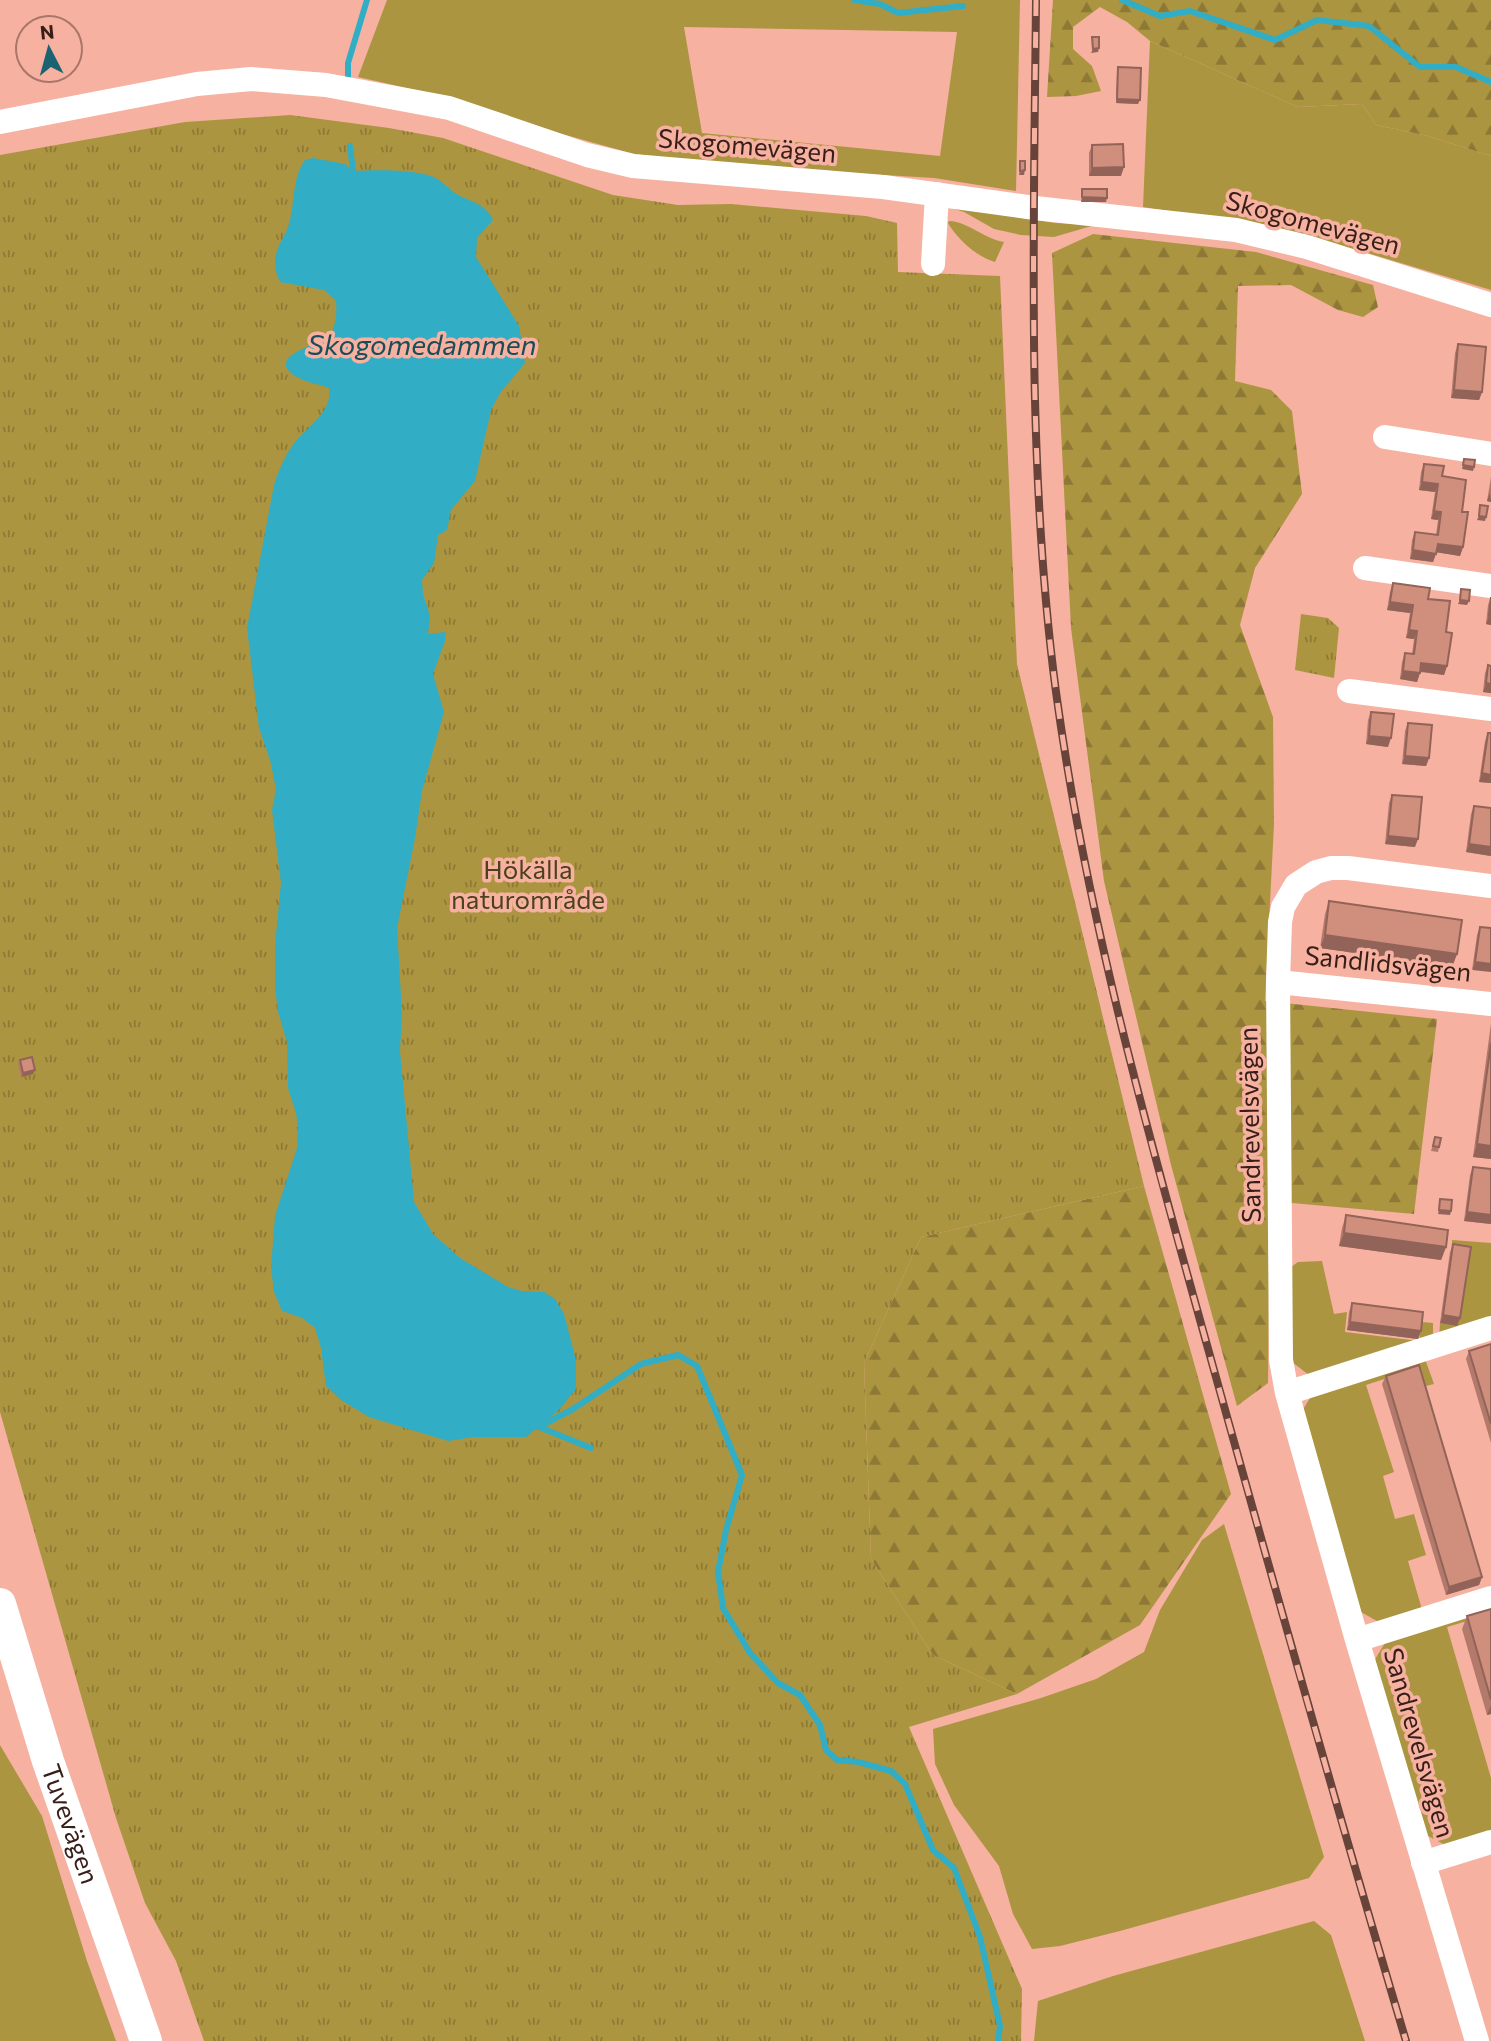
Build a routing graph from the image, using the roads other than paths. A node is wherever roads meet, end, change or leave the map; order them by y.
1 (0, 122) edge
2 (937, 194) junction
3 (933, 264) dead end
4 (1491, 304) edge
5 (1385, 437) dead end
6 (1491, 454) edge
7 (1365, 568) dead end
8 (1491, 586) edge
9 (1349, 691) dead end
10 (1491, 709) edge
11 (1491, 886) edge
12 (1278, 982) junction
13 (1491, 1004) edge
14 (1491, 1328) edge
15 (1287, 1393) junction
16 (1491, 1598) edge
17 (0, 1604) edge
18 (1357, 1640) junction
19 (1491, 1842) edge
20 (1423, 1863) junction
21 (146, 2041) edge
22 (1477, 2041) edge

1 - 2 street, Skogomevägen
2 - 3 street
2 - 4 street, Skogomevägen
5 - 6 street
7 - 8 street
9 - 10 street
11 - 12 street, Sandrevelsvägen
12 - 13 street, Sandlidsvägen
12 - 15 street, Sandrevelsvägen
14 - 15 street
15 - 18 street, Sandrevelsvägen
16 - 18 street, Sandrevelsvägen
17 - 21 main road, Tuvevägen
18 - 20 street, Sandrevelsvägen
19 - 20 street, Sandrevelsvägen
20 - 22 street, Sandrevelsvägen

